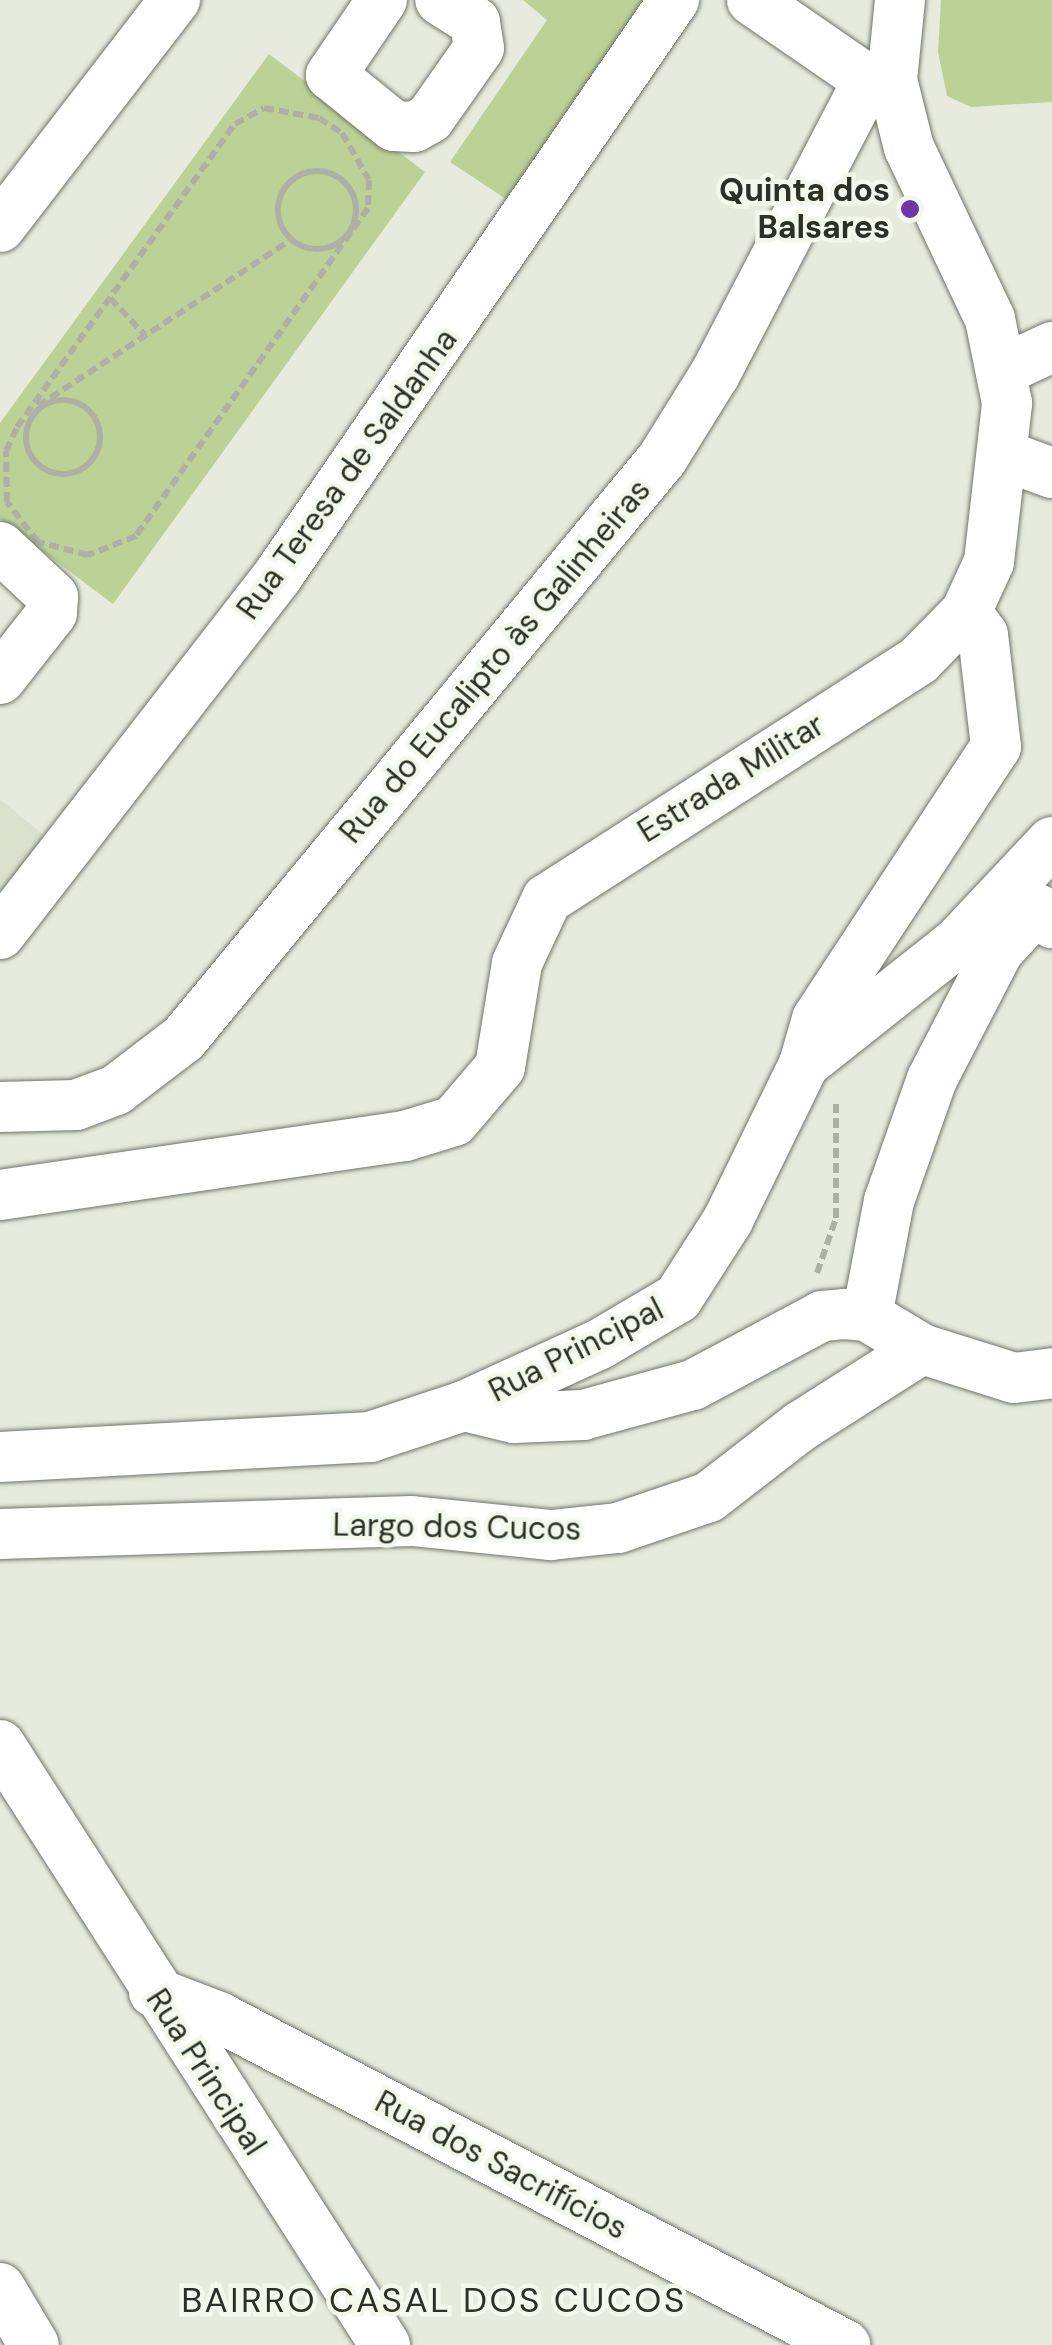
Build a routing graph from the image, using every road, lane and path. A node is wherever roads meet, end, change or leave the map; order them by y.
1 (176, 0) edge
2 (382, 0) edge
3 (440, 0) edge
4 (674, 0) edge
5 (752, 0) edge
6 (900, 0) edge
7 (880, 80) junction
8 (0, 227) edge
9 (353, 229) junction
10 (292, 239) junction
11 (110, 298) junction
12 (144, 334) junction
13 (1052, 347) edge
14 (1004, 370) junction
15 (33, 410) junction
16 (1006, 456) junction
17 (1052, 473) edge
18 (0, 547) edge
19 (966, 612) junction
20 (0, 679) edge
21 (1052, 842) edge
22 (1045, 916) edge
23 (0, 934) edge
24 (817, 1056) junction
25 (0, 1107) edge
26 (0, 1195) edge
27 (867, 1316) junction
28 (791, 1333) junction
29 (922, 1349) junction
30 (1052, 1373) edge
31 (464, 1406) junction
32 (0, 1457) edge
33 (0, 1534) edge
34 (0, 1744) edge
35 (154, 1992) junction
36 (0, 2288) edge
37 (34, 2345) edge
38 (385, 2345) edge
39 (845, 2345) edge

1 - 8 street
2 - 3 street
4 - 23 street, Rua Teresa de Saldanha
5 - 7 street
6 - 7 street, Estrada Militar
7 - 14 street, Estrada Militar
7 - 25 street, Rua do Eucalipto às Galinheiras
9 - 10 path
9 - 10 path
9 - 11 path
9 - 15 path
10 - 12 path
11 - 12 path
11 - 15 path
12 - 15 path
13 - 14 street
14 - 16 street, Estrada Militar
15 - 15 path
16 - 17 street
16 - 19 street, Estrada Militar
18 - 20 street
19 - 24 street
19 - 26 street, Estrada Militar
21 - 24 street, Rua Principal
22 - 27 street
24 - 28 path
24 - 31 street, Rua Principal
27 - 28 street
27 - 29 street
28 - 31 street
29 - 30 street
29 - 33 street, Largo dos Cucos
31 - 32 street, Rua Principal
34 - 35 street, Rua Principal
35 - 38 street, Rua Principal
35 - 39 street, Rua dos Sacrifícios
36 - 37 street

